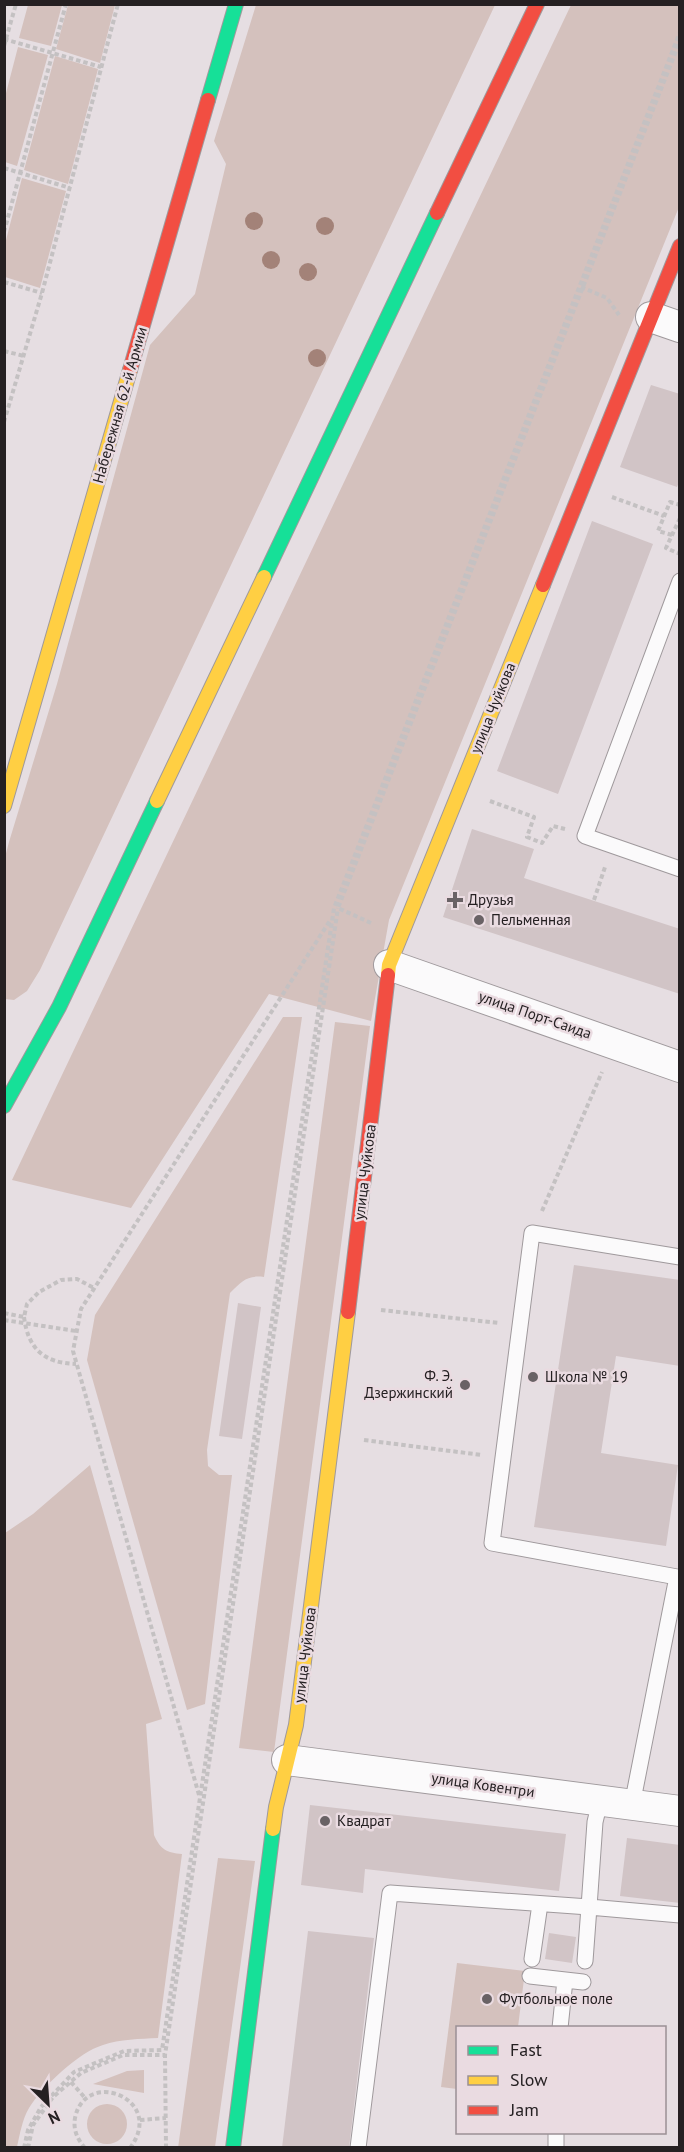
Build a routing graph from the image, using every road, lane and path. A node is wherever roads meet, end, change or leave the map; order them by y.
1 (16, 4) edge
2 (66, 4) edge
3 (118, 4) edge
4 (236, 4) edge
5 (537, 4) edge
6 (5, 39) edge
7 (680, 41) edge
8 (4, 46) edge
9 (53, 53) junction
10 (102, 67) junction
11 (4, 168) edge
12 (20, 173) junction
13 (70, 188) junction
14 (4, 232) edge
15 (680, 246) edge
16 (4, 282) edge
17 (42, 293) junction
18 (651, 317) junction
19 (680, 327) edge
20 (4, 351) edge
21 (24, 357) junction
22 (4, 422) edge
23 (608, 496) dead end
24 (680, 505) edge
25 (664, 516) junction
26 (680, 518) edge
27 (672, 536) junction
28 (680, 554) edge
29 (680, 581) edge
30 (489, 801) dead end
31 (4, 806) edge
32 (553, 826) dead end
33 (613, 845) junction
34 (680, 869) edge
35 (594, 900) dead end
36 (338, 908) junction
37 (400, 937) junction
38 (389, 965) junction
39 (39, 1040) junction
40 (23, 1048) dead end
41 (680, 1067) edge
42 (602, 1071) dead end
43 (7, 1100) edge
44 (532, 1233) junction
45 (680, 1257) edge
46 (94, 1288) junction
47 (375, 1310) dead end
48 (4, 1313) edge
49 (24, 1317) junction
50 (4, 1320) edge
51 (521, 1325) junction
52 (76, 1331) junction
53 (75, 1364) junction
54 (360, 1439) dead end
55 (503, 1457) junction
56 (678, 1571) edge
57 (287, 1760) junction
58 (600, 1801) junction
59 (202, 1803) junction
60 (632, 1805) junction
61 (680, 1811) edge
62 (540, 1904) junction
63 (589, 1907) junction
64 (680, 1915) edge
65 (532, 1959) dead end
66 (585, 1961) dead end
67 (530, 1976) dead end
68 (566, 1980) junction
69 (583, 1982) dead end
70 (560, 2026) edge
71 (165, 2055) junction
72 (71, 2082) junction
73 (86, 2099) junction
74 (166, 2118) junction
75 (140, 2120) junction
76 (28, 2148) edge
77 (85, 2148) edge
78 (130, 2148) edge
79 (166, 2148) edge
80 (233, 2148) edge
81 (358, 2148) edge

1 - 6 path
2 - 9 path
3 - 10 path
4 - 31 main road, Набережная 62-й Армии
5 - 39 main road
6 - 8 path
6 - 9 path
7 - 36 path
9 - 10 path
9 - 12 path
10 - 13 path
11 - 12 path
12 - 13 path
12 - 14 path
13 - 17 path
15 - 18 main road, улица Чуйкова
16 - 17 path
17 - 21 path
18 - 19 street
18 - 37 main road, улица Чуйкова
20 - 21 path
21 - 22 path
23 - 25 path
24 - 25 path
25 - 27 path
26 - 27 path
27 - 28 path
29 - 33 lane
30 - 32 path
33 - 34 lane
33 - 35 path
36 - 37 path
36 - 46 path
36 - 59 path
37 - 38 main road, улица Чуйкова
38 - 41 street, улица Порт-Саида
38 - 57 main road, улица Чуйкова
39 - 40 main road
39 - 43 main road
42 - 44 path
44 - 45 lane
44 - 51 lane
46 - 49 path
46 - 52 path
47 - 51 path
48 - 49 path
49 - 53 path, bridge
50 - 52 path
51 - 55 lane
52 - 53 path
53 - 59 path
54 - 55 path
55 - 56 lane
56 - 60 lane
57 - 58 street, улица Ковентри
57 - 80 main road, улица Чуйкова
58 - 60 street, улица Ковентри
58 - 63 lane
59 - 71 path
60 - 61 street, улица Ковентри
62 - 63 lane
62 - 65 lane
62 - 81 lane
63 - 64 lane
63 - 66 lane
67 - 68 lane
68 - 69 lane
68 - 70 lane
71 - 72 path
71 - 74 path
72 - 73 path
72 - 76 path
73 - 75 path
73 - 77 path
74 - 75 path
74 - 79 path
75 - 78 path

